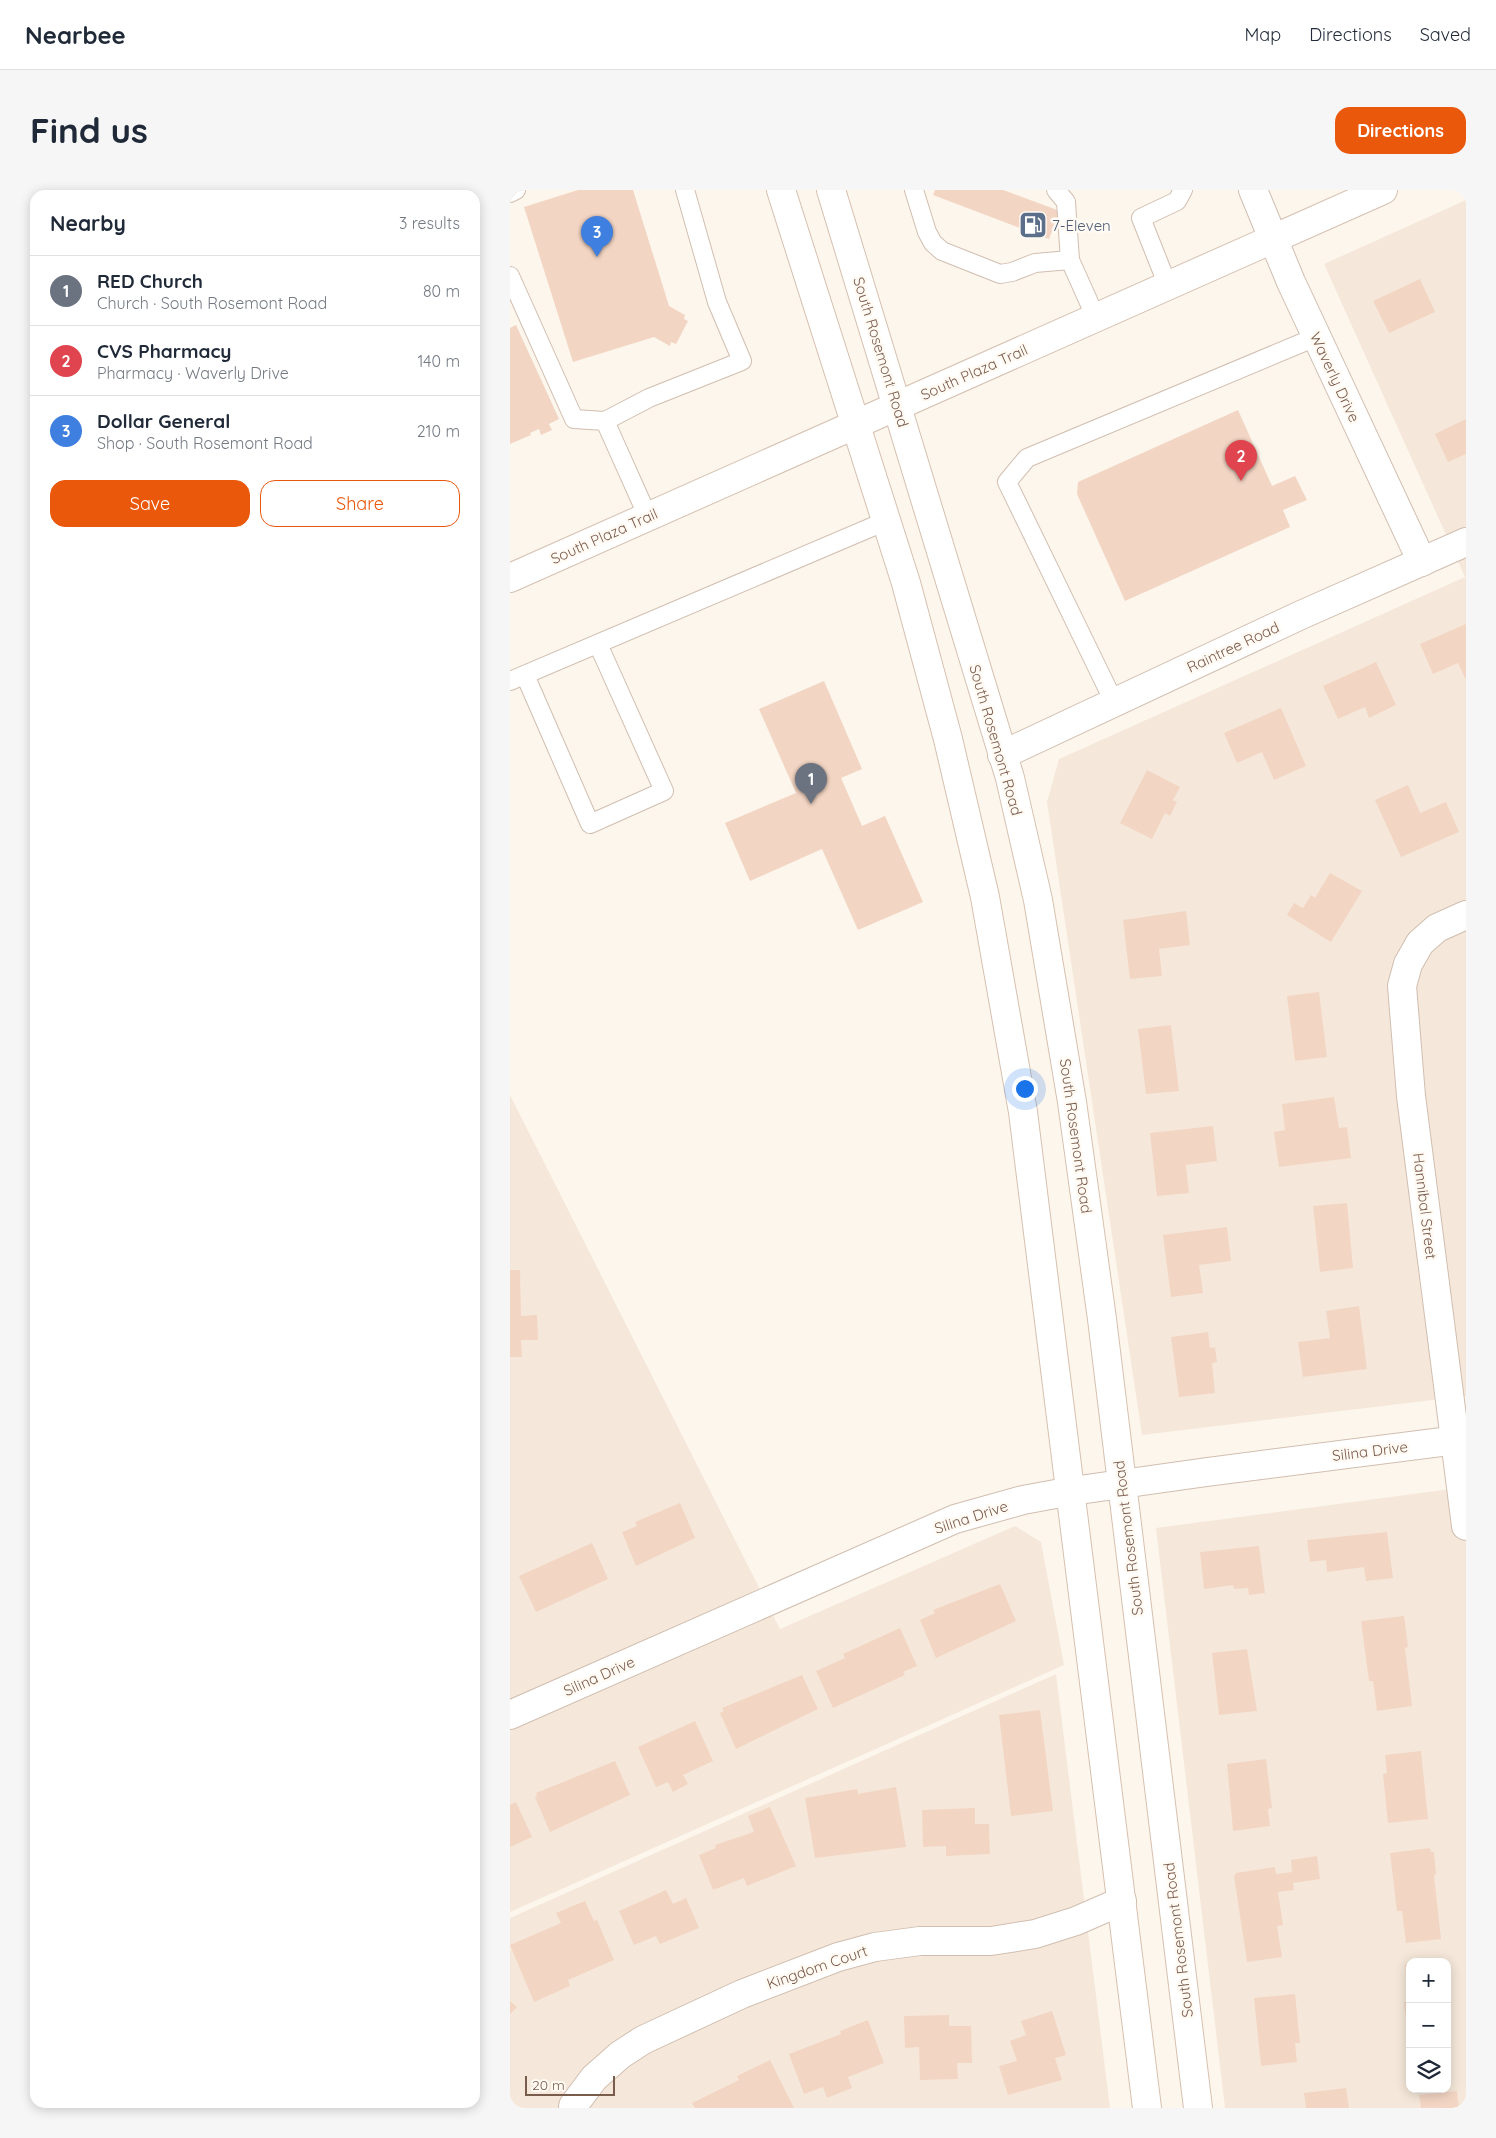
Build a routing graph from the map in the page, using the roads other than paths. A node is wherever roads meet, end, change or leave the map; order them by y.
1 (516, 190) edge
2 (685, 190) edge
3 (781, 190) edge
4 (831, 190) edge
5 (914, 190) edge
6 (1056, 190) edge
7 (1183, 190) edge
8 (1253, 190) edge
9 (1383, 190) edge
10 (510, 193) edge
11 (1273, 239) junction
12 (1070, 260) junction
13 (510, 276) edge
14 (1168, 286) junction
15 (1096, 318) junction
16 (1316, 337) junction
17 (897, 405) junction
18 (604, 421) junction
19 (856, 424) junction
20 (648, 517) junction
21 (886, 521) junction
22 (1466, 542) edge
23 (1422, 562) junction
24 (510, 578) edge
25 (598, 644) junction
26 (517, 678) edge
27 (1114, 702) junction
28 (1002, 755) junction
29 (1466, 916) edge
30 (1461, 1440) edge
31 (1122, 1484) junction
32 (1072, 1491) junction
33 (1466, 1526) edge
34 (510, 1715) edge
35 (1122, 1901) junction
36 (573, 2106) dead end
37 (1147, 2108) edge
38 (1198, 2108) edge

1 - 10 lane
2 - 18 lane
3 - 19 main road
4 - 17 main road, South Rosemont Road
5 - 12 lane
6 - 12 lane
7 - 14 lane
8 - 11 main road, Waverly Drive
9 - 11 main road, South Plaza Trail
11 - 14 main road, South Plaza Trail
11 - 16 main road, Waverly Drive
12 - 15 lane
13 - 18 lane
14 - 15 main road, South Plaza Trail
15 - 17 main road, South Plaza Trail
16 - 23 main road, Waverly Drive
16 - 27 lane
17 - 19 main road, South Plaza Trail
17 - 28 main road, South Rosemont Road
18 - 20 lane
19 - 20 main road, South Plaza Trail
19 - 21 main road
20 - 24 main road, South Plaza Trail
21 - 25 lane
21 - 32 main road
22 - 23 main road, Raintree Road
23 - 27 main road, Raintree Road
25 - 26 lane
25 - 26 lane
27 - 28 main road, Raintree Road
28 - 31 main road, South Rosemont Road
29 - 30 main road, Hannibal Street
30 - 31 main road, Silina Drive
30 - 33 main road, Hannibal Street
31 - 32 main road, Silina Drive
31 - 38 main road, South Rosemont Road
32 - 34 main road, Silina Drive
32 - 35 main road
35 - 36 main road, Kingdom Court
35 - 37 main road

